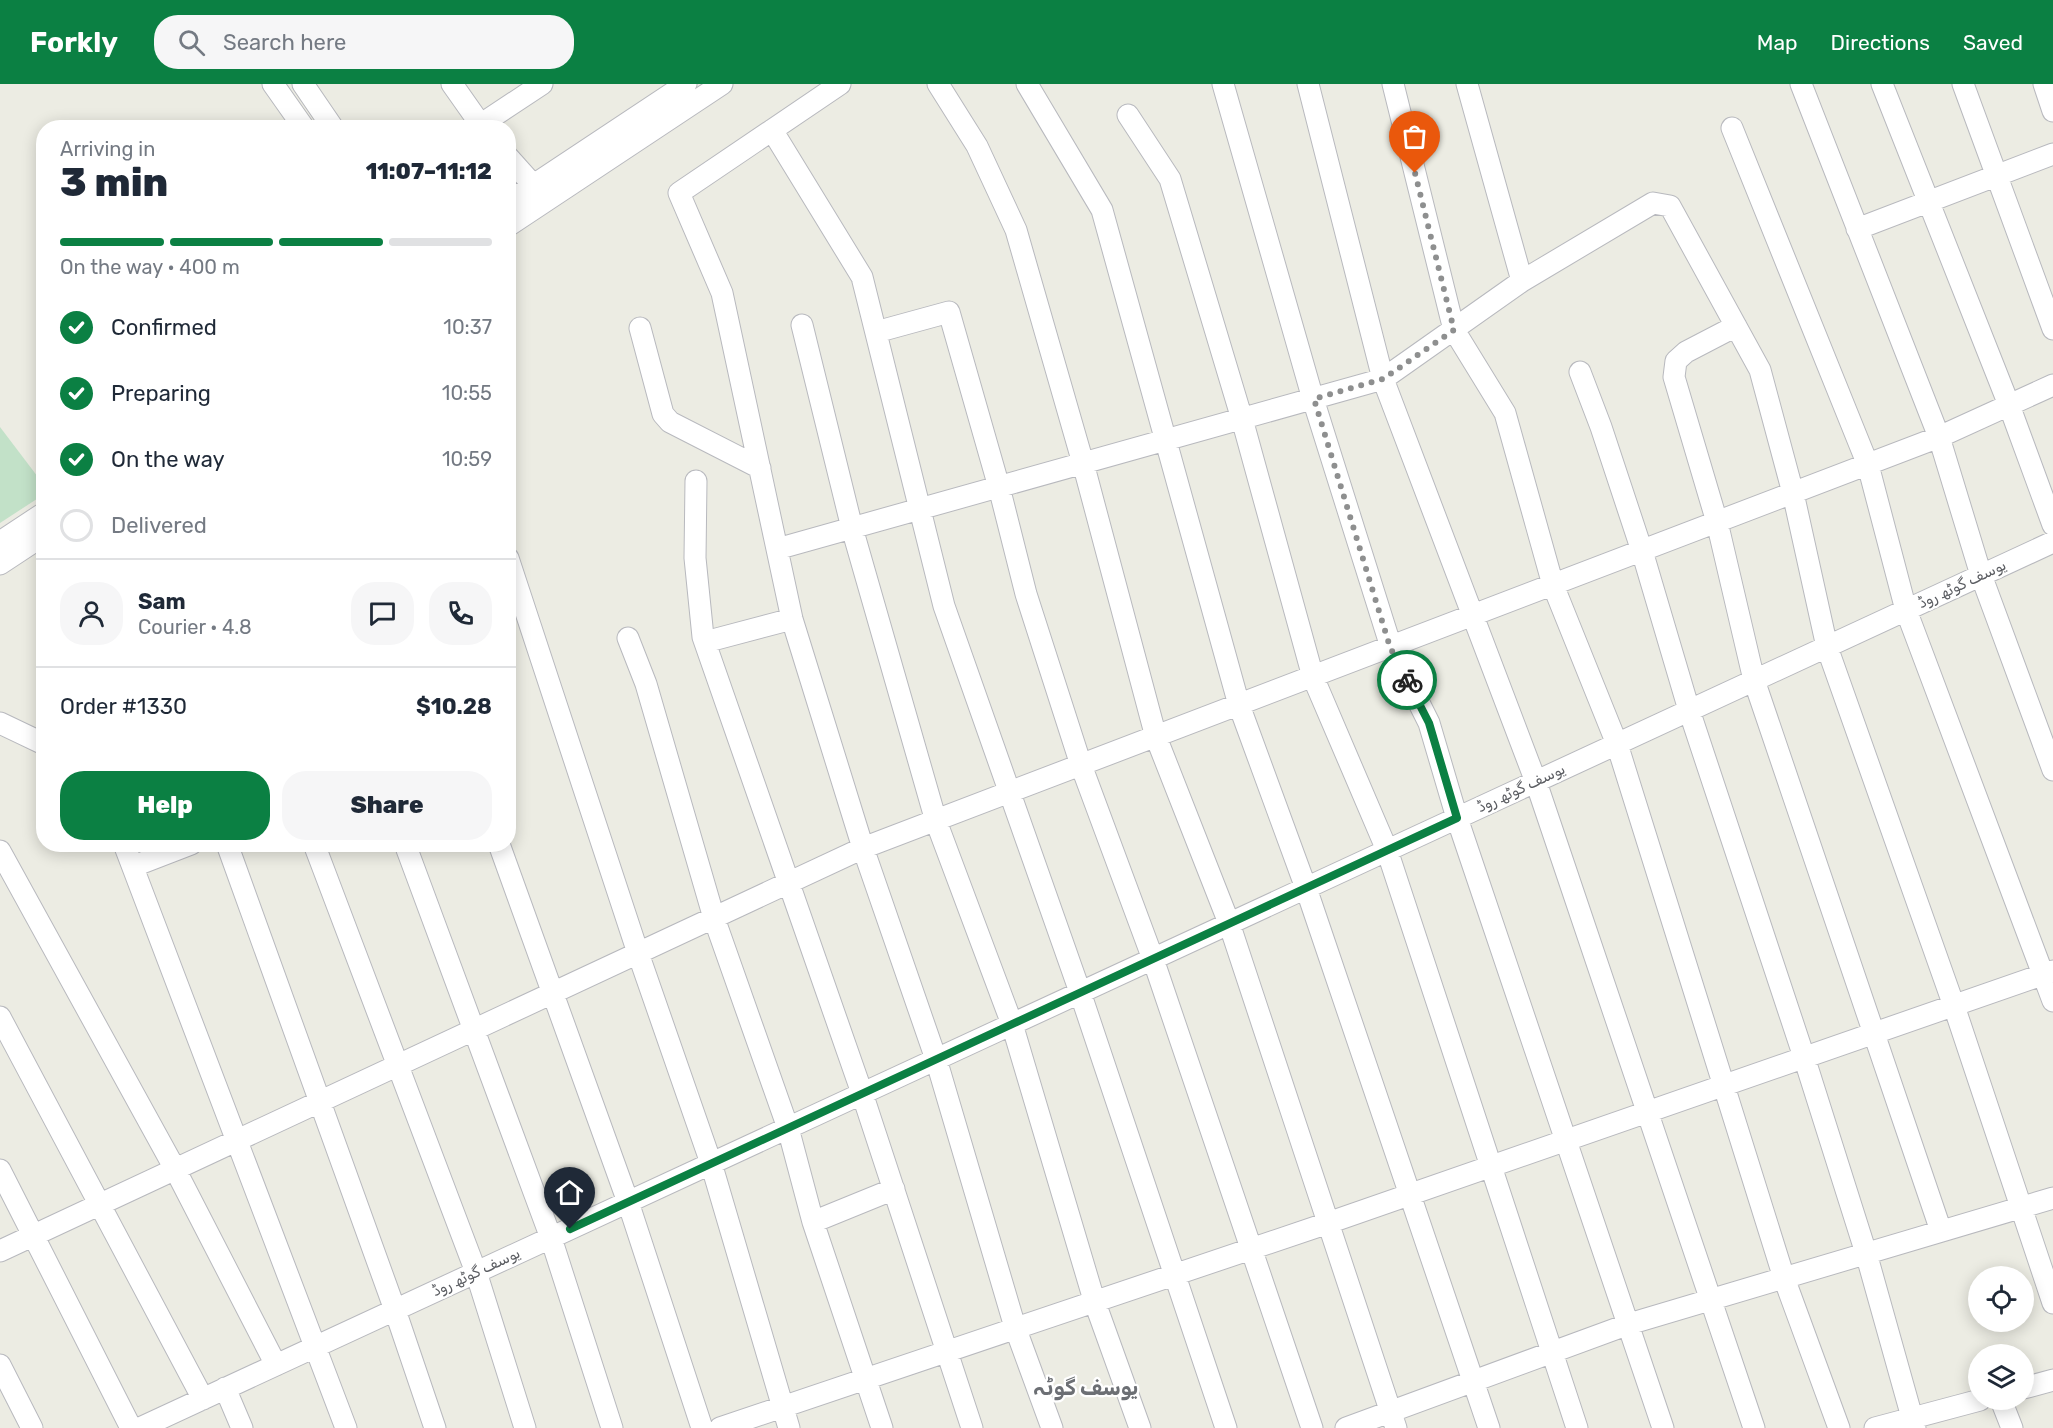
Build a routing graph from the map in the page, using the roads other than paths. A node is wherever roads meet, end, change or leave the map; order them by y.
1 (273, 84) edge
2 (303, 84) edge
3 (452, 84) edge
4 (686, 84) edge
5 (722, 84) edge
6 (840, 84) edge
7 (938, 84) edge
8 (1027, 84) edge
9 (1223, 84) edge
10 (1308, 84) edge
11 (1393, 84) edge
12 (1467, 84) edge
13 (1801, 84) edge
14 (1882, 84) edge
15 (1963, 84) edge
16 (2044, 84) edge
17 (537, 85) edge
18 (2053, 111) edge
19 (1128, 115) dead end
20 (298, 120) edge
21 (328, 120) edge
22 (478, 120) edge
23 (490, 120) edge
24 (1732, 128) dead end
25 (772, 130) junction
26 (2053, 154) edge
27 (516, 166) edge
28 (1995, 176) junction
29 (534, 186) junction
30 (516, 197) edge
31 (1930, 201) junction
32 (516, 221) edge
33 (1857, 229) junction
34 (1522, 281) junction
35 (802, 325) dead end
36 (1736, 326) junction
37 (640, 328) dead end
38 (2053, 329) edge
39 (1454, 330) junction
40 (876, 332) junction
41 (1580, 372) dead end
42 (1383, 379) junction
43 (2053, 385) edge
44 (1314, 399) junction
45 (2009, 405) junction
46 (1242, 419) junction
47 (1939, 438) junction
48 (1166, 440) junction
49 (1083, 463) junction
50 (1868, 465) junction
51 (760, 468) junction
52 (696, 481) dead end
53 (999, 487) junction
54 (1793, 493) junction
55 (920, 509) junction
56 (36, 518) edge
57 (1717, 522) junction
58 (2053, 525) edge
59 (852, 528) junction
60 (36, 540) edge
61 (0, 542) edge
62 (2053, 542) edge
63 (777, 549) junction
64 (1642, 551) junction
65 (0, 564) edge
66 (1981, 575) junction
67 (516, 582) edge
68 (1553, 585) junction
69 (1906, 610) junction
70 (1474, 615) junction
71 (792, 619) junction
72 (628, 638) dead end
73 (705, 642) junction
74 (1390, 647) junction
75 (1827, 647) junction
76 (1313, 677) junction
77 (1754, 680) junction
78 (1239, 705) junction
79 (1689, 710) junction
80 (0, 723) edge
81 (1156, 737) junction
82 (36, 740) edge
83 (1617, 744) junction
84 (1082, 765) junction
85 (2053, 770) edge
86 (1536, 782) junction
87 (1011, 792) junction
88 (1457, 818) junction
89 (936, 821) junction
90 (863, 849) junction
91 (1387, 850) junction
92 (0, 851) edge
93 (127, 852) edge
94 (171, 852) edge
95 (230, 852) edge
96 (317, 852) edge
97 (408, 852) edge
98 (502, 852) edge
99 (134, 867) junction
100 (789, 883) junction
101 (1306, 888) junction
102 (714, 918) junction
103 (1229, 923) junction
104 (638, 953) junction
105 (1153, 959) junction
106 (2048, 973) edge
107 (1080, 992) junction
108 (552, 994) junction
109 (2053, 1001) edge
110 (1954, 1006) junction
111 (0, 1017) edge
112 (1012, 1024) junction
113 (473, 1031) junction
114 (1875, 1032) junction
115 (1804, 1057) junction
116 (936, 1059) junction
117 (397, 1066) junction
118 (1726, 1084) junction
119 (862, 1093) junction
120 (319, 1102) junction
121 (1649, 1111) junction
122 (788, 1128) junction
123 (1567, 1139) junction
124 (237, 1140) junction
125 (711, 1163) junction
126 (1492, 1166) junction
127 (175, 1169) junction
128 (0, 1170) edge
129 (894, 1189) junction
130 (1410, 1194) junction
131 (2053, 1198) edge
132 (628, 1202) junction
133 (101, 1204) junction
134 (2021, 1207) junction
135 (813, 1222) junction
136 (1328, 1223) junction
137 (1941, 1231) junction
138 (33, 1235) junction
139 (551, 1238) junction
140 (1251, 1249) junction
141 (0, 1251) edge
142 (1866, 1253) junction
143 (476, 1272) junction
144 (1173, 1273) junction
145 (1784, 1278) junction
146 (1094, 1300) junction
147 (1712, 1300) junction
148 (2053, 1303) edge
149 (395, 1310) junction
150 (1629, 1324) junction
151 (1015, 1327) junction
152 (316, 1347) junction
153 (948, 1350) junction
154 (1552, 1353) junction
155 (0, 1365) edge
156 (276, 1365) junction
157 (866, 1378) junction
158 (2053, 1380) edge
159 (1474, 1381) junction
160 (2034, 1385) edge
161 (225, 1389) junction
162 (203, 1399) junction
163 (1968, 1404) edge
164 (783, 1406) junction
165 (2005, 1410) edge
166 (1393, 1420) edge
167 (1913, 1423) edge
168 (151, 1426) edge
169 (32, 1428) edge
170 (131, 1428) edge
171 (242, 1428) edge
172 (346, 1428) edge
173 (435, 1428) edge
174 (525, 1428) edge
175 (612, 1428) edge
176 (702, 1428) edge
177 (720, 1428) edge
178 (789, 1428) edge
179 (882, 1428) edge
180 (972, 1428) edge
181 (1052, 1428) edge
182 (1140, 1428) edge
183 (1226, 1428) edge
184 (1312, 1428) edge
185 (1346, 1428) edge
186 (1490, 1428) edge
187 (1577, 1428) edge
188 (1663, 1428) edge
189 (1754, 1428) edge
190 (1839, 1428) edge
191 (1875, 1428) edge
192 (2012, 1428) edge

1 - 20 street
2 - 21 street
3 - 22 street
4 - 29 street
5 - 32 street
6 - 25 street
7 - 49 street
8 - 48 street
9 - 44 street
10 - 42 street
11 - 39 street
12 - 34 street
13 - 33 street
14 - 31 street
15 - 28 street
16 - 18 street
17 - 23 street
19 - 46 street
24 - 50 street
25 - 40 street
25 - 51 street
26 - 28 street
27 - 29 street
28 - 31 street
28 - 38 street
29 - 30 street
31 - 33 street
31 - 45 street
33 - 47 street
34 - 36 street
34 - 39 street
35 - 59 street
36 - 54 street
36 - 57 street
37 - 51 street
39 - 42 street
39 - 68 street
40 - 53 street
40 - 55 street
41 - 64 street
42 - 44 street
42 - 70 street
43 - 45 street
44 - 46 street
44 - 74 street
45 - 47 street
45 - 58 street
46 - 48 street
46 - 76 street
47 - 50 street
47 - 66 street
48 - 49 street
48 - 78 street
49 - 53 street
49 - 81 street
50 - 54 street
50 - 69 street
51 - 63 street
52 - 73 street
53 - 55 street
53 - 84 street
54 - 57 street
54 - 75 street
55 - 59 street
55 - 87 street
56 - 61 street
57 - 64 street
57 - 77 street
59 - 63 street
59 - 89 street
60 - 65 street
62 - 66 street, یوسف گوٹھ روڈ
63 - 71 street
64 - 68 street
64 - 79 street
66 - 69 street, یوسف گوٹھ روڈ
66 - 85 street
67 - 104 street
68 - 70 street
68 - 83 street
69 - 75 street, یوسف گوٹھ روڈ
69 - 106 street
70 - 74 street
70 - 86 street
71 - 73 street
71 - 90 street
72 - 102 street
73 - 100 street
74 - 76 street
74 - 88 street
75 - 77 street, یوسف گوٹھ روڈ
75 - 110 street
76 - 78 street
76 - 91 street
77 - 79 street, یوسف گوٹھ روڈ
77 - 114 street
78 - 81 street
78 - 101 street
79 - 83 street, یوسف گوٹھ روڈ
79 - 115 street
80 - 82 street
81 - 84 street
81 - 103 street
83 - 86 street, یوسف گوٹھ روڈ
83 - 118 street
84 - 87 street
84 - 105 street
86 - 88 street, یوسف گوٹھ روڈ
86 - 121 street
87 - 89 street
87 - 107 street
88 - 91 street, یوسف گوٹھ روڈ
88 - 123 street
89 - 90 street
89 - 112 street
90 - 100 street
90 - 116 street
91 - 101 street, یوسف گوٹھ روڈ
91 - 126 street
92 - 127 street
93 - 99 street
94 - 99 street
95 - 120 street
96 - 117 street
97 - 113 street
98 - 108 street
99 - 124 street
100 - 102 street
100 - 119 street
101 - 103 street, یوسف گوٹھ روڈ
101 - 130 street
102 - 104 street
102 - 122 street
103 - 105 street, یوسف گوٹھ روڈ
103 - 136 street
104 - 108 street
104 - 125 street
105 - 107 street, یوسف گوٹھ روڈ
105 - 140 street
106 - 109 street
106 - 110 street
107 - 112 street, یوسف گوٹھ روڈ
107 - 144 street
108 - 113 street
108 - 132 street
110 - 114 street
110 - 134 street
111 - 133 street
112 - 116 street, یوسف گوٹھ روڈ
112 - 146 street
113 - 117 street
113 - 139 street
114 - 115 street
114 - 137 street
115 - 118 street
115 - 142 street
116 - 119 street, یوسف گوٹھ روڈ
116 - 151 street
117 - 120 street
117 - 143 street
118 - 121 street
118 - 145 street
119 - 122 street, یوسف گوٹھ روڈ
119 - 129 street
120 - 124 street
120 - 149 street
121 - 123 street
121 - 147 street
122 - 125 street, یوسف گوٹھ روڈ
122 - 135 street
123 - 126 street
123 - 150 street
124 - 127 street
124 - 152 street
125 - 132 street, یوسف گوٹھ روڈ
125 - 164 street
126 - 130 street
126 - 154 street
127 - 133 street
127 - 156 street
128 - 138 street
129 - 135 street
129 - 153 street
130 - 136 street
130 - 159 street
131 - 134 street
132 - 139 street, یوسف گوٹھ روڈ
132 - 176 street
133 - 138 street
133 - 162 street
134 - 137 street
134 - 148 street
135 - 157 street
136 - 140 street
136 - 166 street
137 - 142 street
138 - 141 street
138 - 170 street
139 - 143 street, یوسف گوٹھ روڈ
139 - 175 street
140 - 144 street
140 - 184 street
142 - 145 street
142 - 167 street
143 - 149 street, یوسف گوٹھ روڈ
143 - 174 street
144 - 146 street
144 - 183 street
145 - 147 street
145 - 190 street
146 - 151 street
146 - 182 street
147 - 150 street
147 - 189 street
149 - 152 street, یوسف گوٹھ روڈ
149 - 173 street
150 - 154 street
150 - 188 street
151 - 153 street
151 - 181 street
152 - 156 street, یوسف گوٹھ روڈ
152 - 172 street
153 - 157 street
153 - 180 street
154 - 159 street
154 - 187 street
155 - 169 street
156 - 161 street, یوسف گوٹھ روڈ
157 - 164 street
157 - 179 street
158 - 160 street
159 - 166 street
159 - 186 street
161 - 162 street, یوسف گوٹھ روڈ
161 - 171 street
162 - 168 street, یوسف گوٹھ روڈ
163 - 167 street
164 - 177 street
164 - 178 street
165 - 192 street
166 - 185 street
167 - 191 street

